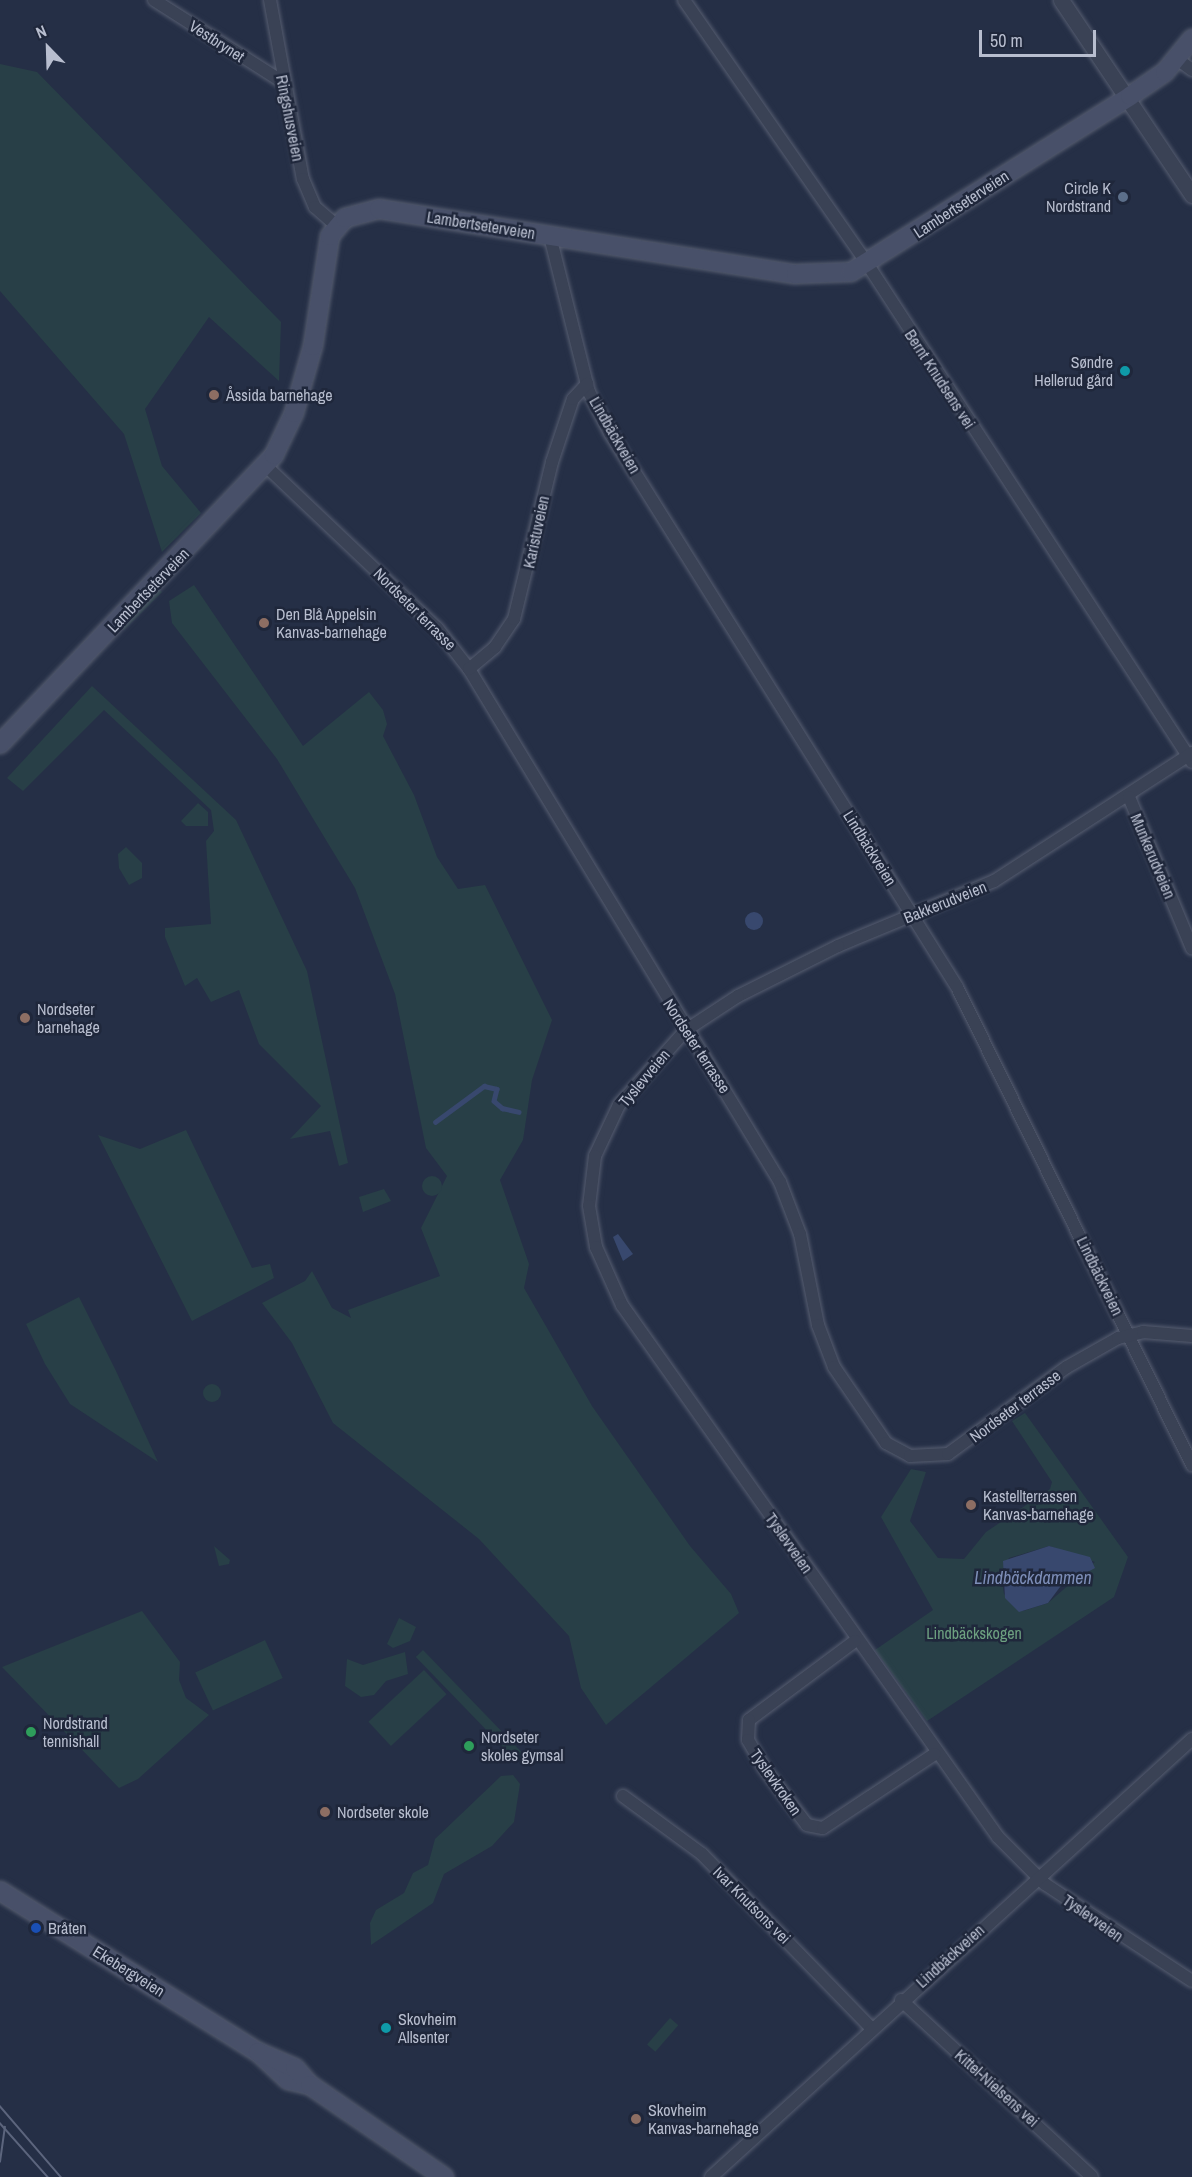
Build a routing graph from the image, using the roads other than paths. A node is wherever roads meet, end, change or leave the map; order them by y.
1 (154, 0) edge
2 (270, 0) edge
3 (684, 0) edge
4 (1061, 0) edge
5 (1192, 39) edge
6 (1185, 64) edge
7 (281, 81) junction
8 (1130, 96) junction
9 (1192, 195) edge
10 (336, 225) junction
11 (550, 236) junction
12 (868, 266) junction
13 (587, 384) junction
14 (266, 465) junction
15 (469, 669) junction
16 (0, 744) edge
17 (1190, 757) edge
18 (1129, 797) junction
19 (914, 916) junction
20 (1192, 948) edge
21 (686, 1030) junction
22 (1129, 1335) junction
23 (1192, 1336) edge
24 (1192, 1465) edge
25 (855, 1641) junction
26 (1192, 1739) edge
27 (1187, 1751) edge
28 (935, 1754) junction
29 (623, 1796) dead end
30 (1035, 1877) junction
31 (0, 1891) edge
32 (1192, 1981) edge
33 (901, 2000) junction
34 (870, 2027) junction
35 (444, 2177) edge
36 (711, 2177) edge
37 (1092, 2177) edge

1 - 7 street, Vestbrynet
2 - 7 street, Ringshusveien
3 - 12 street, Bernt Knudsens vei
4 - 8 street
5 - 6 main road, Lambertseterveien
6 - 8 main road, Lambertseterveien
7 - 10 street, Ringshusveien
8 - 9 street
8 - 12 main road, Lambertseterveien
10 - 11 main road, Lambertseterveien
10 - 14 main road, Lambertseterveien
11 - 12 main road, Lambertseterveien
11 - 13 street, Lindbäckveien
12 - 17 street, Bernt Knudsens vei
13 - 15 street, Karistuveien
13 - 19 street, Lindbäckveien
14 - 15 street, Nordseter terrasse
14 - 16 main road, Lambertseterveien
15 - 21 street, Nordseter terrasse
17 - 18 street, Bakkerudveien
18 - 19 street, Bakkerudveien
18 - 20 street, Munkerudveien
19 - 21 street, Bakkerudveien
19 - 22 street, Lindbäckveien
21 - 22 street, Nordseter terrasse
21 - 25 street, Tyslevveien
22 - 23 street
22 - 24 street, Lindbäckveien
25 - 28 street, Tyslevveien
25 - 28 street, Tyslevkroken
26 - 27 street, Lindbäckveien
27 - 30 street, Lindbäckveien
28 - 30 street, Tyslevveien
29 - 34 street, Ivar Knutsons vei
30 - 32 street, Tyslevveien
30 - 33 street, Lindbäckveien
31 - 35 main road, Ekebergveien
33 - 34 street, Lindbäckveien
33 - 37 street, Kittel-Nielsens vei
34 - 36 street, Lindbäckveien

